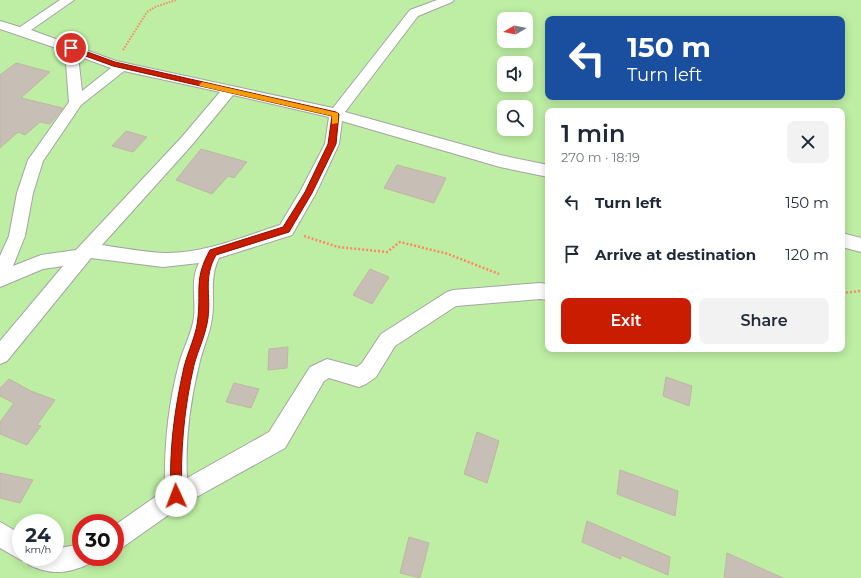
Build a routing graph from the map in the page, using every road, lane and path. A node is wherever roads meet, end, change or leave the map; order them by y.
1 (68, 0) edge
2 (176, 0) edge
3 (448, 0) edge
4 (0, 25) edge
5 (22, 30) junction
6 (71, 48) junction
7 (118, 64) junction
8 (229, 91) junction
9 (76, 102) junction
10 (336, 114) junction
11 (545, 170) edge
12 (286, 230) junction
13 (845, 241) edge
14 (861, 245) edge
15 (213, 253) junction
16 (84, 254) junction
17 (500, 274) dead end
18 (0, 278) edge
19 (861, 290) edge
20 (545, 291) edge
21 (845, 293) edge
22 (0, 355) edge
23 (176, 496) junction
24 (124, 533) edge
25 (0, 534) edge
26 (12, 542) edge

1 - 5 street
2 - 7 path
3 - 10 street
4 - 5 street
5 - 6 street
6 - 7 street
6 - 9 street
7 - 8 street
7 - 9 street
8 - 10 street
8 - 16 street
9 - 18 street
10 - 11 street
10 - 12 street
12 - 15 street
12 - 17 path
13 - 14 street
15 - 16 street
15 - 23 street
16 - 18 street
16 - 22 street
19 - 21 path
20 - 23 street
23 - 24 street
25 - 26 street

